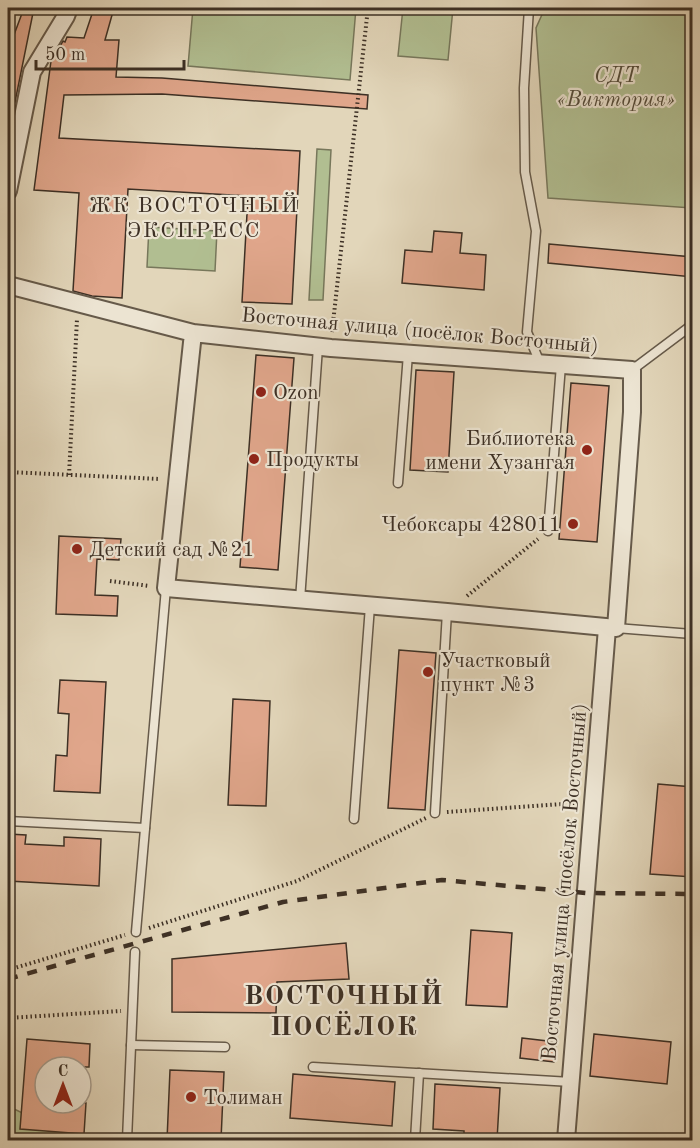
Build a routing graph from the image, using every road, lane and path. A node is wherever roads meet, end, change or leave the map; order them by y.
1 (69, 8) edge
2 (368, 8) edge
3 (529, 8) edge
4 (8, 191) edge
5 (8, 285) edge
6 (78, 303) junction
7 (693, 325) edge
8 (193, 333) junction
9 (325, 347) junction
10 (408, 354) junction
11 (540, 363) junction
12 (561, 365) junction
13 (632, 370) junction
14 (8, 472) edge
15 (69, 475) junction
16 (177, 480) junction
17 (398, 483) dead end
18 (549, 531) joint
19 (110, 581) dead end
20 (166, 588) junction
21 (300, 600) junction
22 (370, 606) junction
23 (447, 612) junction
24 (611, 628) junction
25 (693, 634) edge
26 (593, 802) junction
27 (435, 813) junction
28 (354, 819) dead end
29 (8, 821) edge
30 (145, 828) junction
31 (136, 932) junction
32 (135, 952) dead end
33 (8, 970) edge
34 (133, 1011) junction
35 (8, 1018) edge
36 (132, 1045) junction
37 (225, 1047) dead end
38 (312, 1067) dead end
39 (419, 1073) junction
40 (571, 1082) junction
41 (127, 1140) edge
42 (415, 1140) edge
43 (566, 1140) edge

1 - 4 street
2 - 9 path
3 - 11 lane
5 - 6 street, Восточная улица (посёлок Восточный)
6 - 8 street, Восточная улица (посёлок Восточный)
6 - 15 path
7 - 13 lane
8 - 9 street, Восточная улица (посёлок Восточный)
8 - 16 street
9 - 10 street, Восточная улица (посёлок Восточный)
9 - 21 lane
10 - 11 street, Восточная улица (посёлок Восточный)
10 - 17 lane
11 - 12 street, Восточная улица (посёлок Восточный)
12 - 13 street, Восточная улица (посёлок Восточный)
12 - 18 lane
13 - 24 street, Восточная улица (посёлок Восточный)
14 - 15 path
15 - 16 path
16 - 20 street
18 - 23 path
19 - 20 path
20 - 21 street
20 - 30 lane
21 - 22 street
22 - 23 street
22 - 28 lane
23 - 24 street
23 - 27 lane
24 - 25 lane
24 - 26 street, Восточная улица (посёлок Восточный)
26 - 27 path
26 - 40 street, Восточная улица (посёлок Восточный)
27 - 31 path
29 - 30 lane
30 - 31 lane
31 - 33 path
32 - 34 lane
34 - 35 path
34 - 36 lane
36 - 37 lane
36 - 41 lane
38 - 39 lane
39 - 40 lane
39 - 42 lane
40 - 43 street, Восточная улица (посёлок Восточный)

